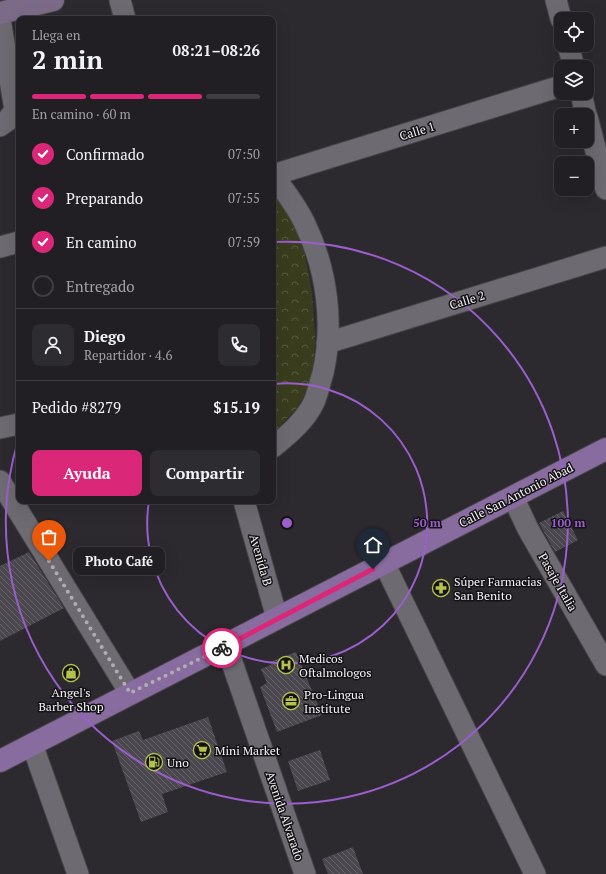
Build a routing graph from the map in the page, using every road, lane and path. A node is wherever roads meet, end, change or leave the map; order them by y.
1 (53, 0) edge
2 (120, 0) edge
3 (556, 0) edge
4 (0, 12) edge
5 (559, 12) edge
6 (124, 16) edge
7 (0, 19) edge
8 (554, 88) edge
9 (0, 126) edge
10 (594, 137) edge
11 (603, 163) edge
12 (276, 175) edge
13 (276, 180) edge
14 (606, 189) edge
15 (16, 243) edge
16 (0, 247) edge
17 (606, 257) edge
18 (328, 342) junction
19 (16, 425) edge
20 (0, 428) edge
21 (276, 444) edge
22 (606, 449) edge
23 (0, 481) edge
24 (513, 497) junction
25 (245, 504) edge
26 (384, 563) junction
27 (277, 618) junction
28 (226, 646) junction
29 (606, 665) edge
30 (130, 693) junction
31 (32, 744) junction
32 (0, 761) edge
33 (78, 874) edge
34 (305, 874) edge
35 (535, 874) edge

1 - 4 street
2 - 6 street
3 - 5 street
7 - 9 street
8 - 12 street, Calle 1
10 - 11 street
11 - 14 street
13 - 18 street
15 - 16 street
17 - 18 street, Calle 2
18 - 21 street
19 - 20 street
22 - 24 main road, Calle San Antonio Abad
23 - 30 street
24 - 26 main road, Calle San Antonio Abad
24 - 29 street, Pasaje Italia
25 - 27 street, Avenida B
26 - 27 main road, Calle San Antonio Abad
26 - 35 street
27 - 28 main road, Calle San Antonio Abad
28 - 30 main road, Calle San Antonio Abad
28 - 34 street, Avenida Alvarado
30 - 31 main road, Calle San Antonio Abad
31 - 32 main road, Calle San Antonio Abad
31 - 33 street

